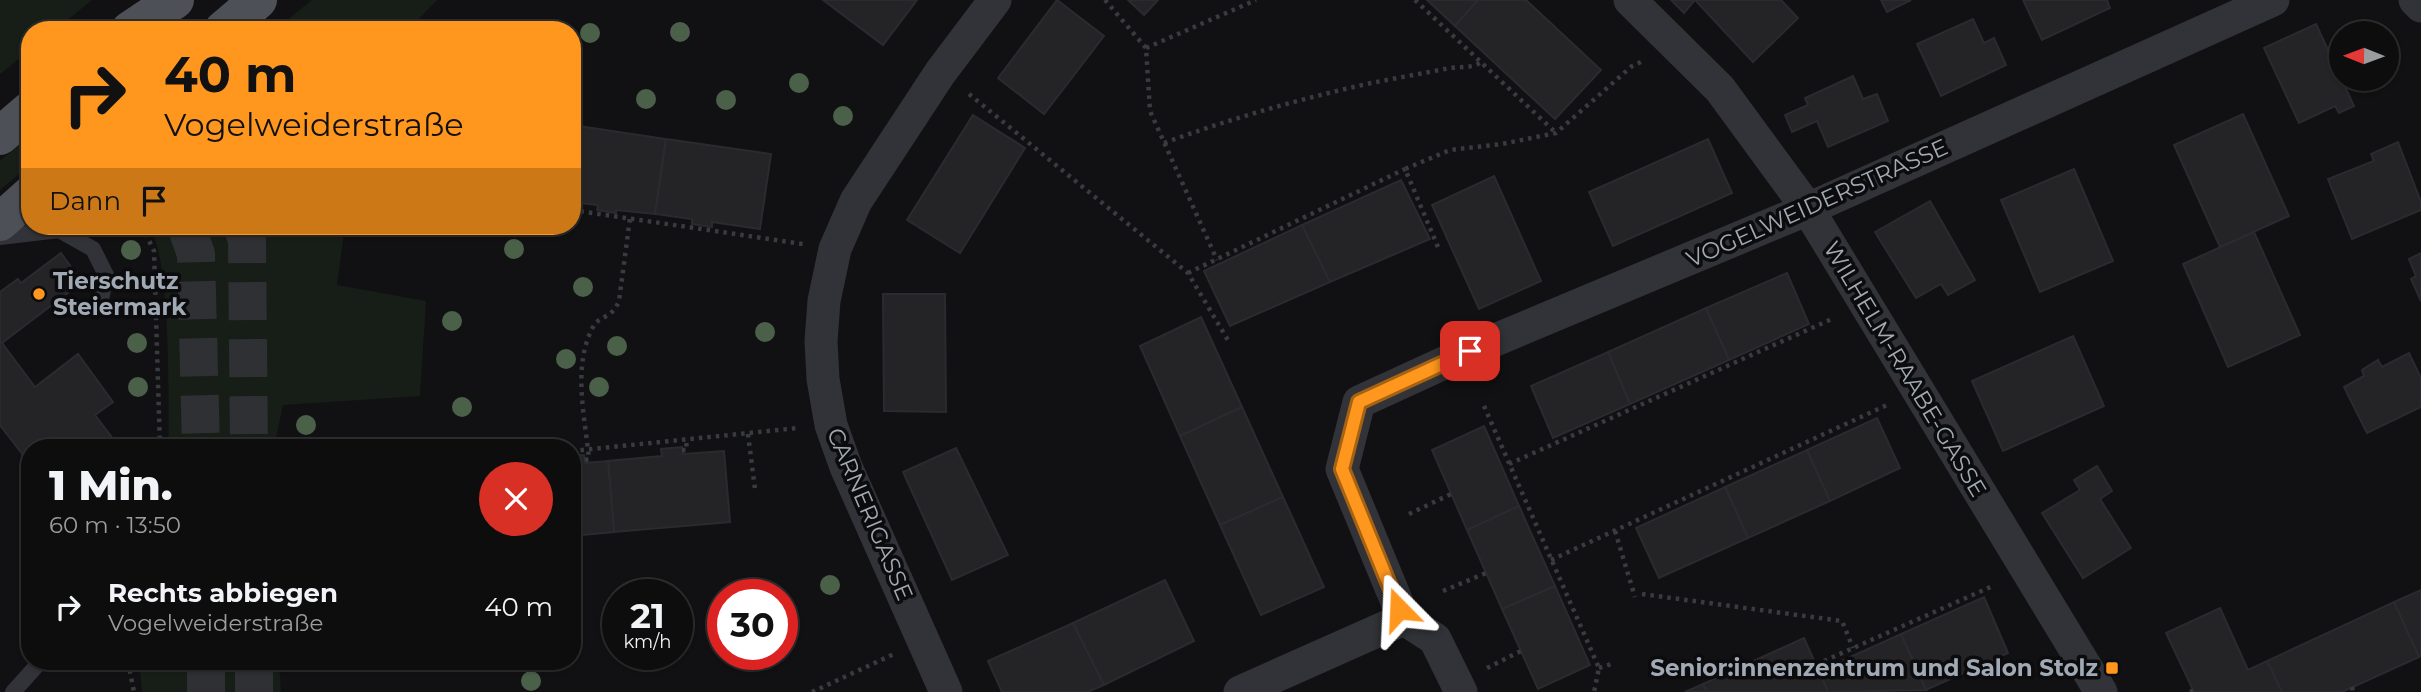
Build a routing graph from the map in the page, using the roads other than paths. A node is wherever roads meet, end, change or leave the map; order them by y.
1 (258, 0) edge
2 (995, 0) edge
3 (1630, 0) edge
4 (2273, 0) edge
5 (2416, 0) edge
6 (2421, 6) edge
7 (166, 12) edge
8 (148, 21) edge
9 (234, 21) edge
10 (21, 118) edge
11 (0, 136) edge
12 (21, 203) edge
13 (1808, 209) junction
14 (21, 217) edge
15 (0, 222) edge
16 (0, 229) edge
17 (21, 235) edge
18 (68, 235) edge
19 (0, 237) edge
20 (100, 305) dead end
21 (1404, 619) junction
22 (33, 670) edge
23 (1471, 681) edge
24 (13, 692) edge
25 (946, 692) edge
26 (1240, 692) edge
27 (2101, 692) edge

1 - 9 main road
2 - 25 street, CARNERIGASSE
3 - 13 street, WILHELM-RAABE-GASSE
4 - 13 street, VOGELWEIDERSTRASSE
5 - 6 street
7 - 8 main road
10 - 11 main road
12 - 15 main road
13 - 21 street, VOGELWEIDERSTRASSE
13 - 27 street, WILHELM-RAABE-GASSE
14 - 16 main road
17 - 19 lane
18 - 20 lane
21 - 23 street
21 - 26 street
22 - 24 lane

